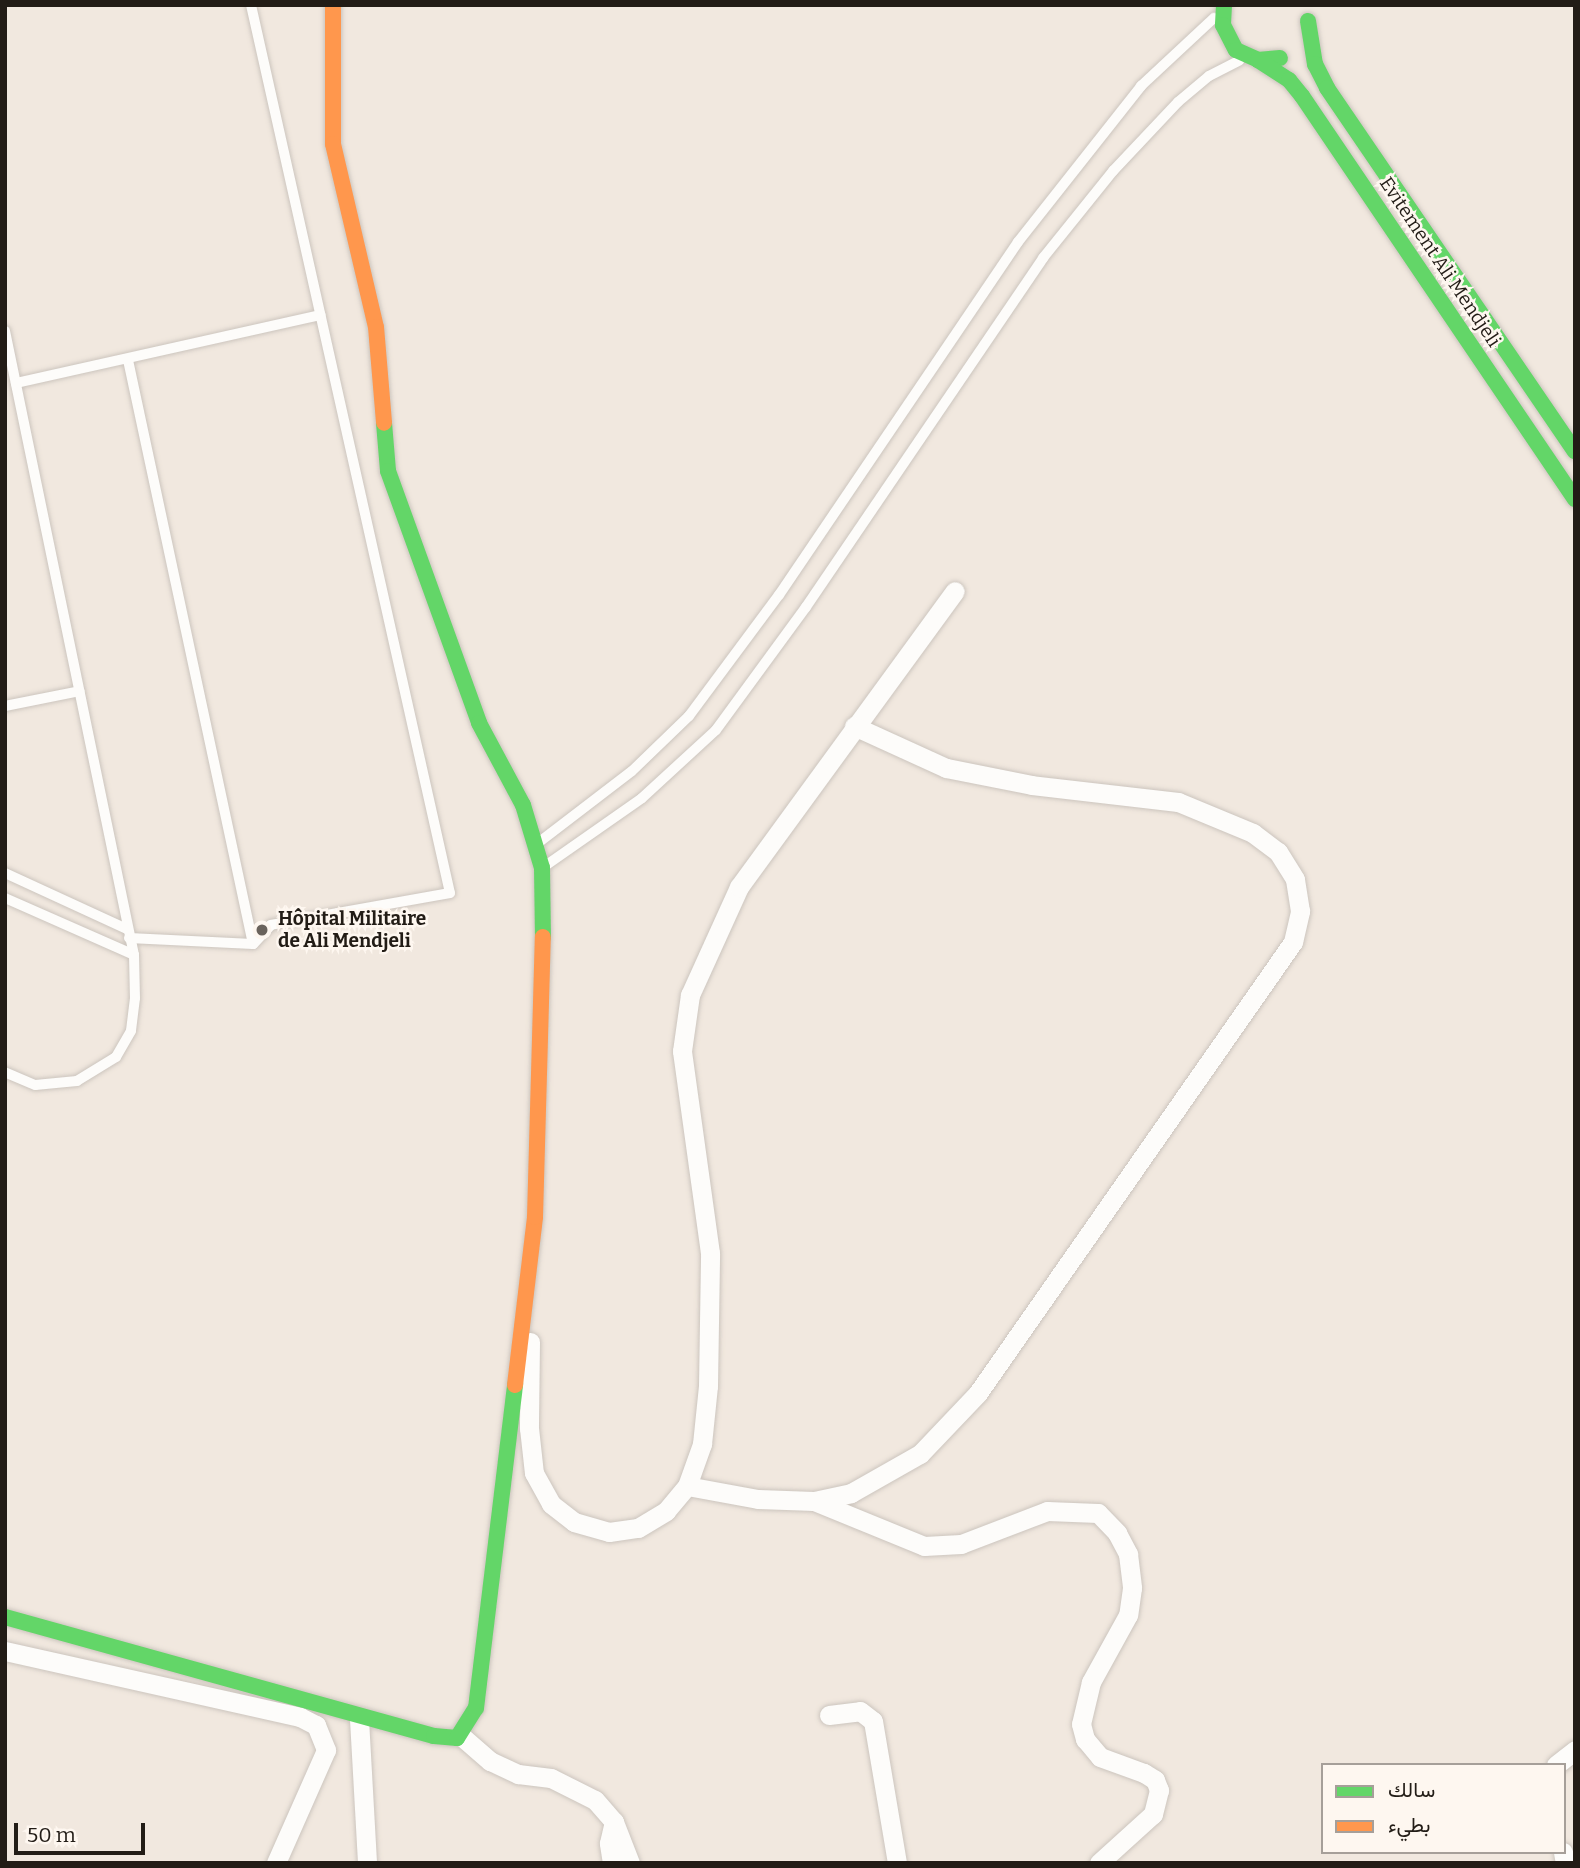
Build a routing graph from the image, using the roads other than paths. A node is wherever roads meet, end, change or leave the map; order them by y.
1 (251, 5) edge
2 (333, 5) edge
3 (1223, 8) edge
4 (1307, 13) edge
5 (1253, 59) junction
6 (320, 316) junction
7 (5, 331) edge
8 (128, 360) junction
9 (16, 383) junction
10 (1575, 452) edge
11 (1575, 499) edge
12 (955, 591) dead end
13 (80, 691) junction
14 (5, 706) edge
15 (854, 726) junction
16 (535, 845) junction
17 (541, 868) junction
18 (5, 873) edge
19 (5, 898) edge
20 (128, 933) junction
21 (253, 944) junction
22 (134, 955) junction
23 (5, 1072) edge
24 (529, 1281) junction
25 (687, 1486) junction
26 (814, 1501) junction
27 (5, 1617) edge
28 (5, 1651) edge
29 (829, 1714) dead end
30 (359, 1718) junction
31 (460, 1735) junction
32 (1575, 1750) edge
33 (1559, 1763) edge
34 (614, 1822) junction
35 (276, 1863) edge
36 (367, 1863) edge
37 (612, 1863) edge
38 (630, 1863) edge
39 (897, 1863) edge
40 (1100, 1863) edge

1 - 6 lane
2 - 16 main road
3 - 5 main road, Evitement Ali Mendjeli
3 - 16 lane
4 - 5 main road
4 - 10 main road, Evitement Ali Mendjeli
5 - 11 main road, Evitement Ali Mendjeli
5 - 17 lane
6 - 8 lane
6 - 21 lane
7 - 9 lane
8 - 9 lane
8 - 21 lane
9 - 13 lane
12 - 15 street
13 - 14 lane
13 - 20 lane
15 - 25 street
15 - 26 street
16 - 17 main road
17 - 24 main road
18 - 20 lane
19 - 22 lane
20 - 21 lane
20 - 22 lane
22 - 23 lane
24 - 25 street
24 - 31 main road
25 - 26 street
26 - 40 street
27 - 30 main road
28 - 35 street
29 - 39 street
30 - 31 main road
30 - 36 street
31 - 34 street
32 - 33 street
34 - 37 street
34 - 38 street

